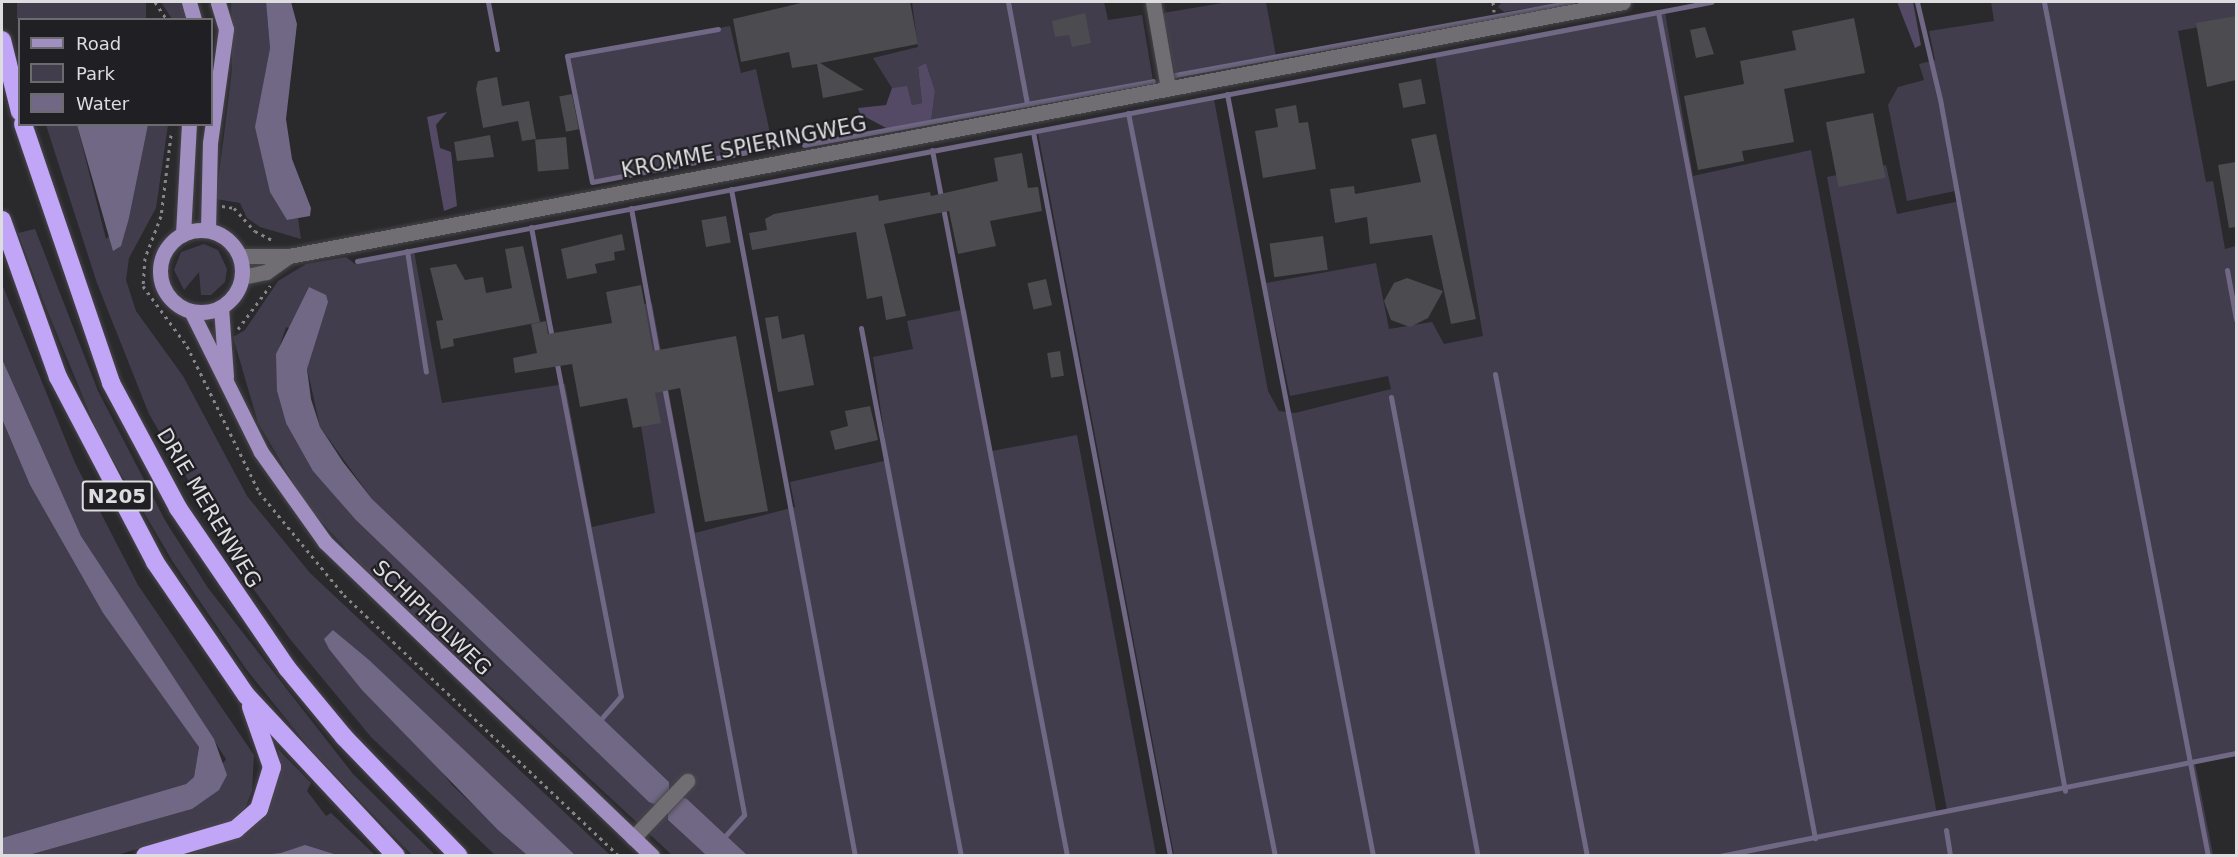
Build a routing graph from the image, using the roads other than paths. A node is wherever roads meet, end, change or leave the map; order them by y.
1 (189, 2) edge
2 (218, 2) edge
3 (1152, 2) edge
4 (1623, 2) edge
5 (194, 18) edge
6 (2, 40) edge
7 (1168, 88) junction
8 (18, 104) edge
9 (24, 126) edge
10 (189, 126) edge
11 (2, 220) edge
12 (208, 230) junction
13 (183, 234) junction
14 (286, 249) junction
15 (239, 256) junction
16 (242, 277) junction
17 (221, 307) junction
18 (191, 311) junction
19 (226, 377) junction
20 (246, 695) junction
21 (687, 781) dead end
22 (633, 838) junction
23 (146, 855) edge
24 (396, 855) edge
25 (459, 855) edge
26 (652, 855) edge

1 - 5 main road
2 - 12 main road
3 - 7 street
4 - 7 street, KROMME SPIERINGWEG
6 - 8 highway
7 - 14 street, KROMME SPIERINGWEG
9 - 25 highway, DRIE MERENWEG / N205
10 - 13 main road
11 - 20 highway, N205
12 - 13 main road
12 - 15 main road
13 - 18 main road
14 - 15 street, KROMME SPIERINGWEG
14 - 16 street, KROMME SPIERINGWEG
15 - 16 main road
16 - 17 main road
17 - 18 main road
17 - 19 main road, SCHIPHOLWEG
18 - 19 main road, SCHIPHOLWEG
19 - 22 main road, SCHIPHOLWEG
20 - 23 highway, N205
20 - 24 highway, N205
21 - 22 street
22 - 26 main road, SCHIPHOLWEG

